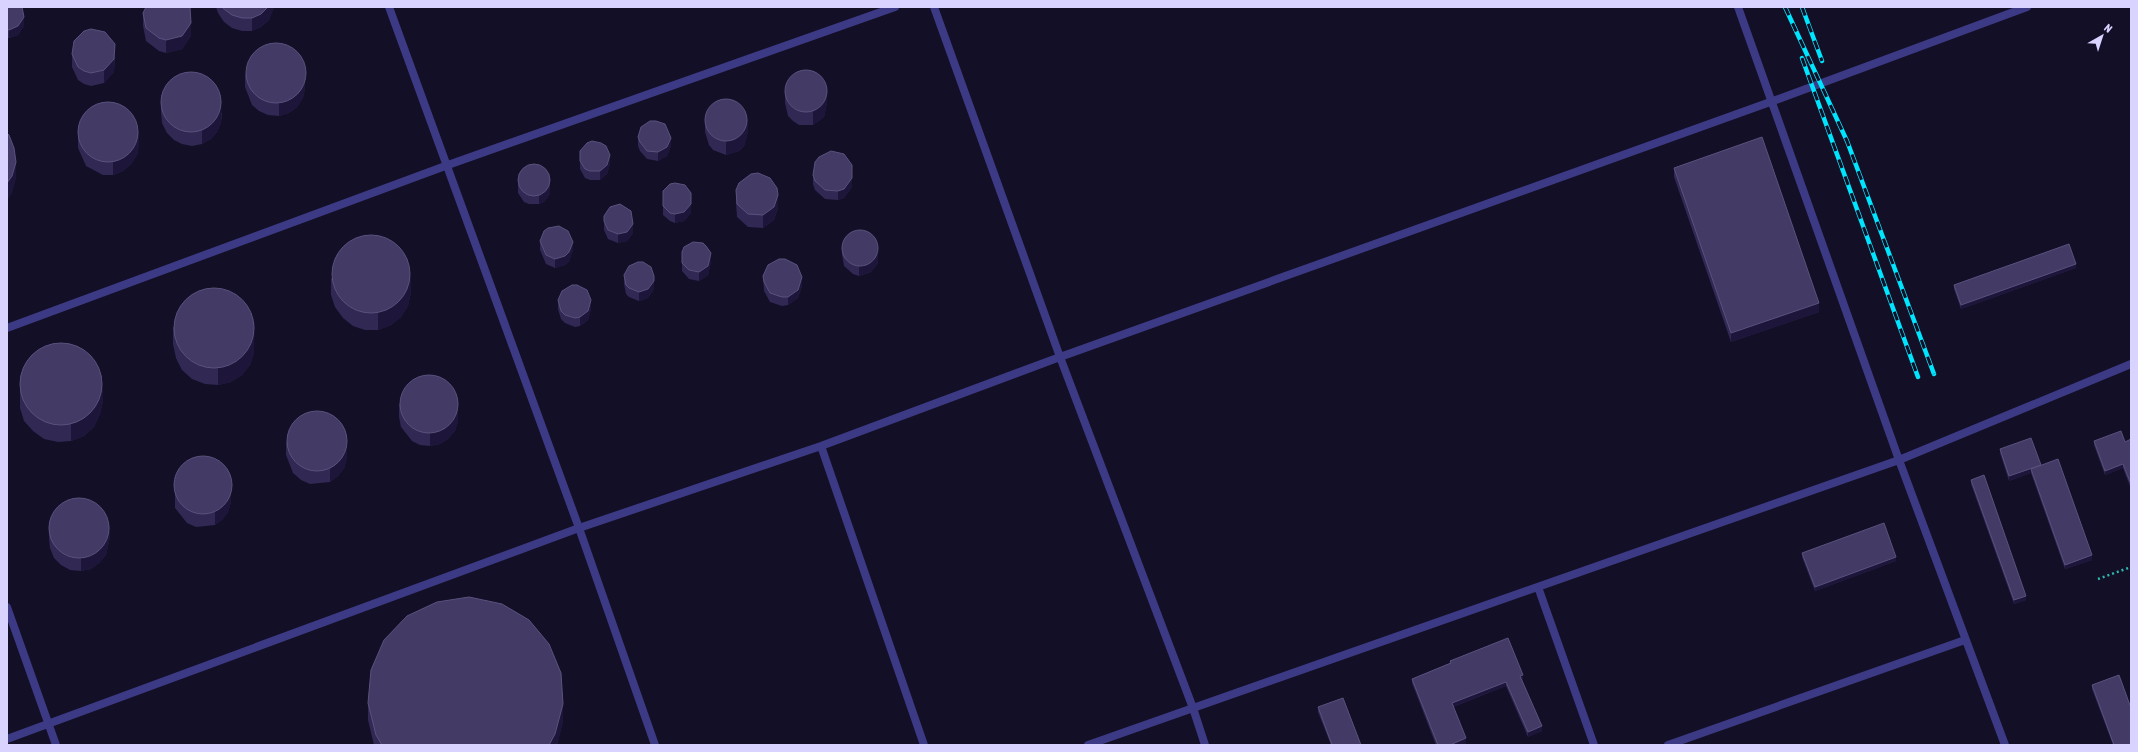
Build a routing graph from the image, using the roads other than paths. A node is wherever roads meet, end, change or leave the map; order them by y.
1 (390, 7) edge
2 (895, 7) edge
3 (934, 7) edge
4 (1738, 7) edge
5 (2027, 7) edge
6 (1772, 101) junction
7 (448, 165) junction
8 (7, 328) edge
9 (1060, 357) junction
10 (2131, 364) edge
11 (821, 446) junction
12 (1899, 460) junction
13 (579, 528) junction
14 (1538, 587) junction
15 (7, 607) edge
16 (1965, 640) junction
17 (1193, 708) junction
18 (48, 723) junction
19 (7, 739) edge
20 (56, 745) edge
21 (654, 745) edge
22 (924, 745) edge
23 (1088, 745) edge
24 (1205, 745) edge
25 (1594, 745) edge
26 (1668, 745) edge
27 (2004, 745) edge

1 - 7 lane
2 - 7 lane
3 - 9 lane
4 - 6 lane
5 - 6 lane
6 - 9 lane
6 - 12 lane
7 - 8 lane
7 - 13 lane
9 - 11 lane
9 - 17 lane
10 - 12 lane
11 - 13 lane
11 - 22 lane
12 - 14 lane
12 - 16 lane
13 - 18 lane
13 - 21 lane
14 - 17 lane
14 - 25 lane
15 - 18 lane
16 - 26 lane
16 - 27 lane
17 - 23 lane
17 - 24 lane
18 - 19 lane
18 - 20 lane

